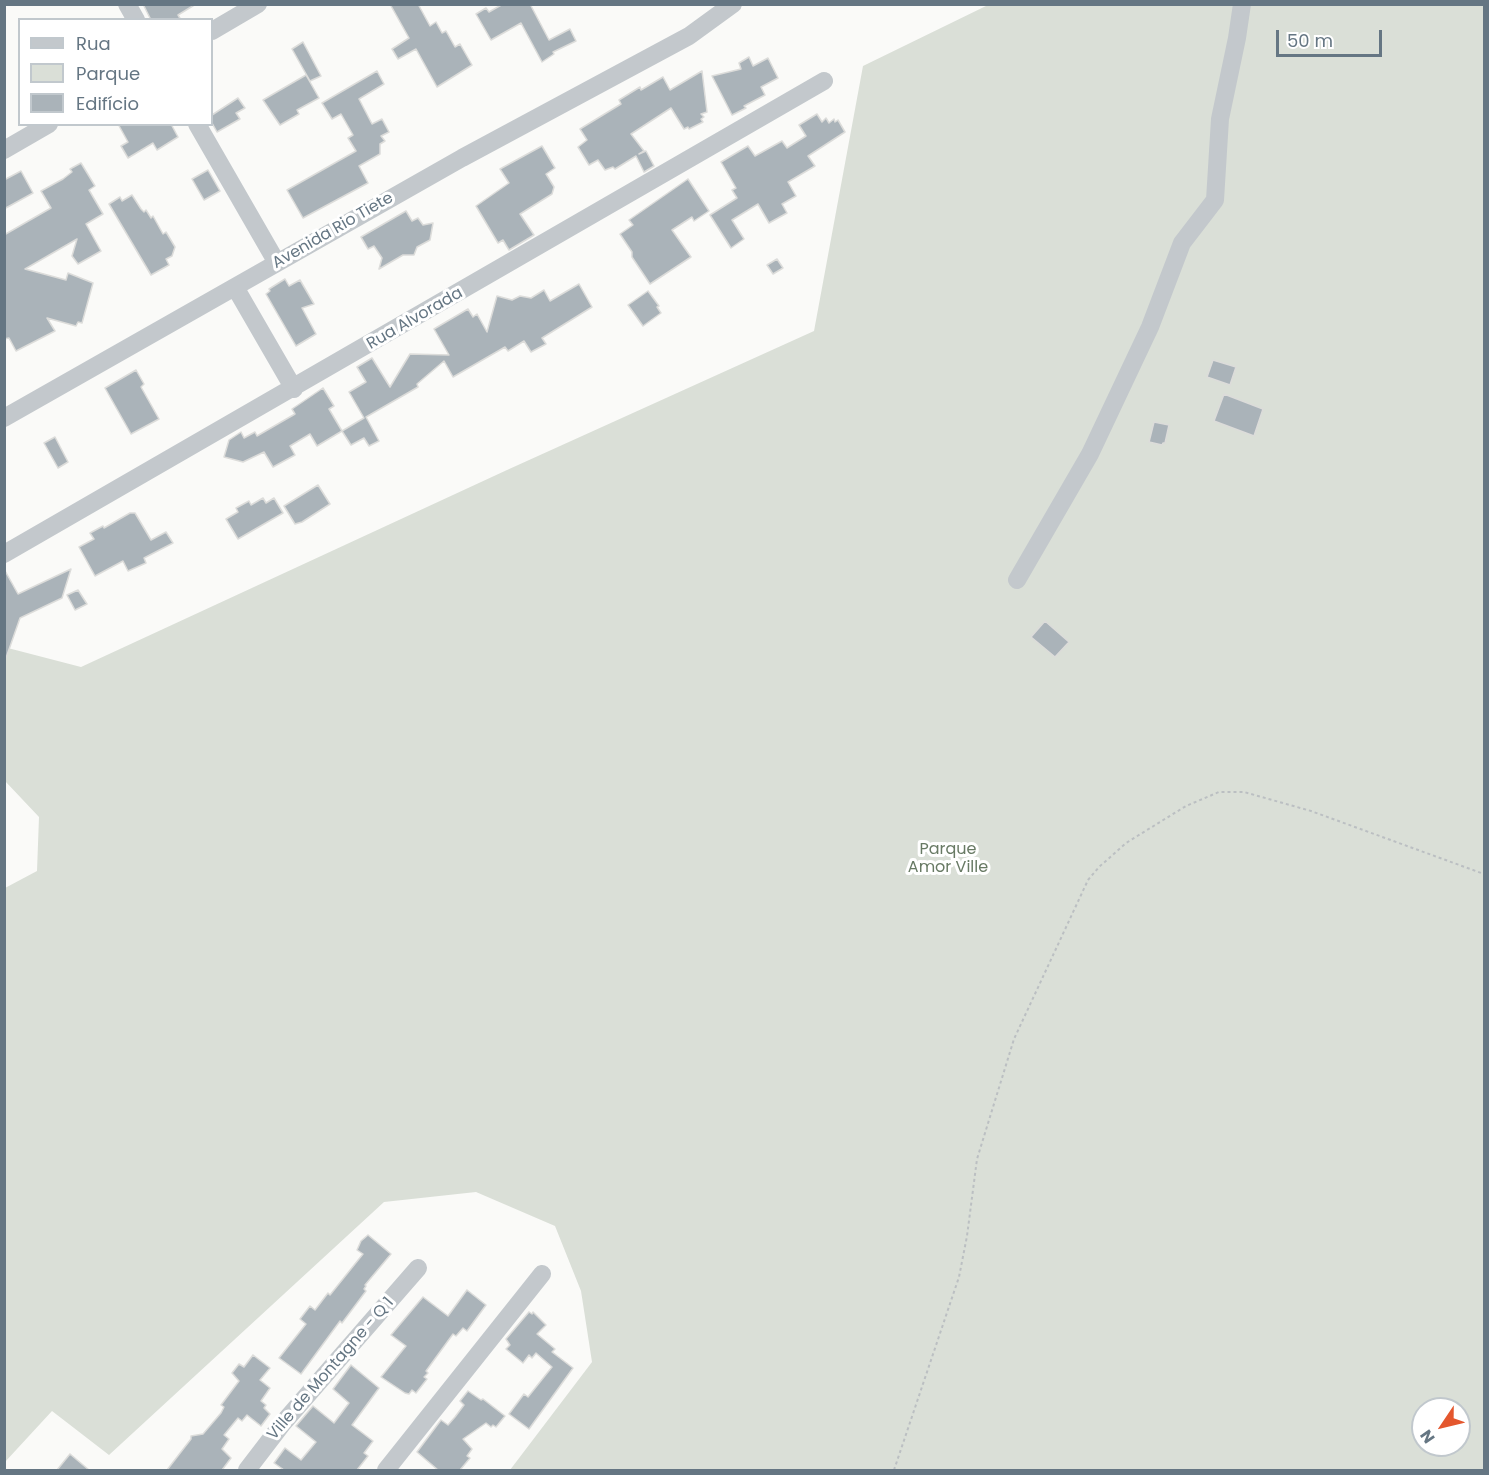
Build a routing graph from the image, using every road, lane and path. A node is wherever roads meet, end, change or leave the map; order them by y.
1 (127, 4) edge
2 (258, 4) edge
3 (733, 4) edge
4 (1242, 4) edge
5 (135, 18) edge
6 (213, 31) edge
7 (824, 81) dead end
8 (46, 126) edge
9 (198, 126) edge
10 (4, 150) edge
11 (278, 263) junction
12 (235, 287) junction
13 (294, 389) junction
14 (4, 418) edge
15 (4, 554) edge
16 (1017, 580) dead end
17 (1485, 874) edge
18 (418, 1268) dead end
19 (543, 1275) dead end
20 (247, 1470) edge
21 (386, 1470) edge
22 (894, 1470) edge

1 - 5 street
2 - 6 street
3 - 11 street, Avenida Rio Tiete
4 - 16 street
7 - 13 street, Rua Alvorada
8 - 10 street
9 - 11 street
11 - 12 street, Avenida Rio Tiete
12 - 13 street
12 - 14 street, Avenida Rio Tiete
13 - 15 street, Rua Alvorada
17 - 22 path
18 - 20 street, Ville de Montagne - Q 1
19 - 21 street

